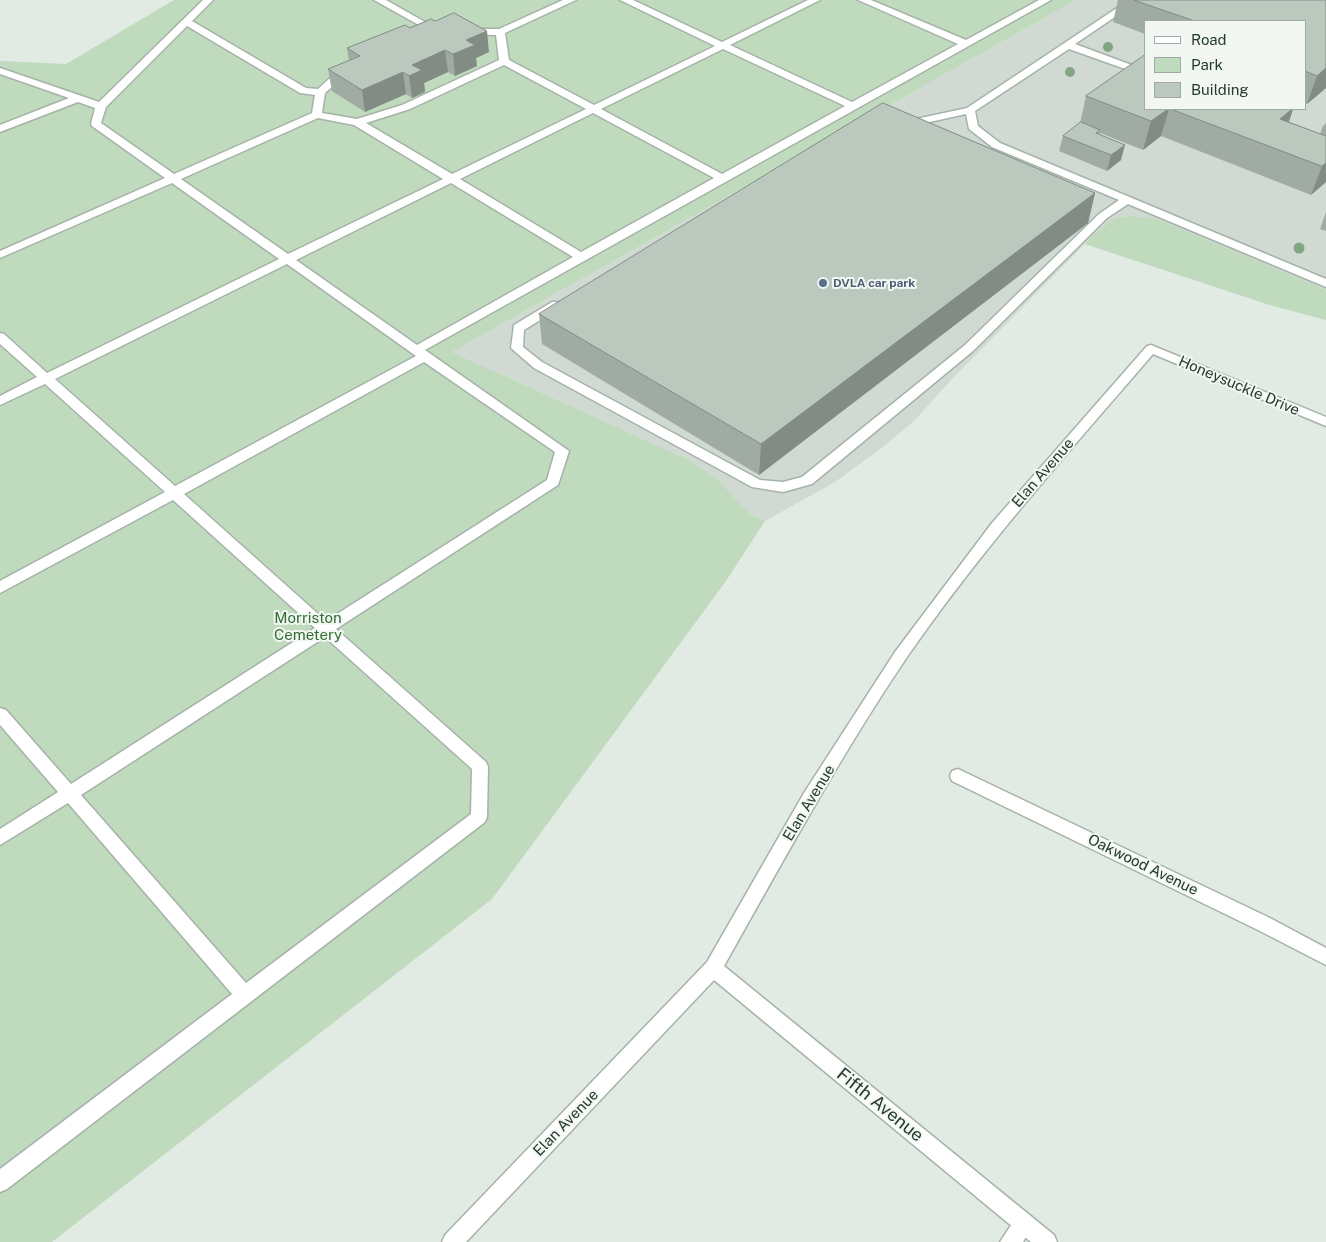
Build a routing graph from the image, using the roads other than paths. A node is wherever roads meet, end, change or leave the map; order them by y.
1 (208, 0) edge
2 (379, 0) edge
3 (571, 0) edge
4 (625, 0) edge
5 (815, 0) edge
6 (863, 0) edge
7 (1046, 0) edge
8 (1135, 0) edge
9 (186, 22) junction
10 (500, 32) junction
11 (966, 44) junction
12 (1068, 45) junction
13 (722, 46) junction
14 (504, 61) junction
15 (358, 65) edge
16 (0, 71) edge
17 (1144, 73) edge
18 (320, 92) junction
19 (78, 98) junction
20 (101, 106) junction
21 (852, 106) junction
22 (594, 109) junction
23 (970, 110) junction
24 (318, 115) junction
25 (893, 120) edge
26 (357, 122) junction
27 (0, 129) edge
28 (173, 178) junction
29 (722, 178) junction
30 (452, 179) junction
31 (1127, 200) junction
32 (0, 255) edge
33 (581, 257) junction
34 (289, 259) junction
35 (1326, 283) edge
36 (568, 298) edge
37 (0, 337) edge
38 (1152, 349) joint
39 (420, 353) junction
40 (46, 378) junction
41 (0, 401) edge
42 (1326, 422) edge
43 (173, 492) junction
44 (0, 588) edge
45 (325, 629) junction
46 (0, 714) edge
47 (958, 776) dead end
48 (69, 793) junction
49 (0, 838) edge
50 (1326, 957) edge
51 (713, 968) junction
52 (245, 996) junction
53 (0, 1182) edge
54 (1024, 1223) junction
55 (452, 1242) edge
56 (1010, 1242) edge
57 (1047, 1242) edge

1 - 9 street
2 - 10 street
3 - 10 street
4 - 13 street
5 - 13 street
6 - 11 street
7 - 11 street
8 - 12 street
9 - 18 street
9 - 20 street
10 - 14 street
11 - 21 street
12 - 17 street
12 - 23 street
13 - 21 street
13 - 22 street
14 - 22 street
14 - 26 street
15 - 18 street
16 - 19 street
18 - 24 street
19 - 20 street
19 - 27 street
20 - 28 street
21 - 29 street
22 - 29 street
22 - 30 street
23 - 25 street
23 - 31 street
24 - 26 street
24 - 28 street
26 - 30 street
28 - 32 street
28 - 34 street
29 - 33 street
30 - 33 street
30 - 34 street
31 - 35 street
31 - 36 street
33 - 39 street
34 - 39 street
34 - 40 street
37 - 40 street
38 - 42 street, Honeysuckle Drive
38 - 51 street, Elan Avenue
39 - 43 street
39 - 45 street
40 - 41 street
40 - 43 street
43 - 44 street
43 - 45 street
45 - 48 street
45 - 52 street
46 - 48 street
47 - 50 street, Oakwood Avenue
48 - 49 street
48 - 52 street
51 - 54 street, Fifth Avenue
51 - 55 street, Elan Avenue
52 - 53 street
54 - 56 street
54 - 57 street, Fifth Avenue

